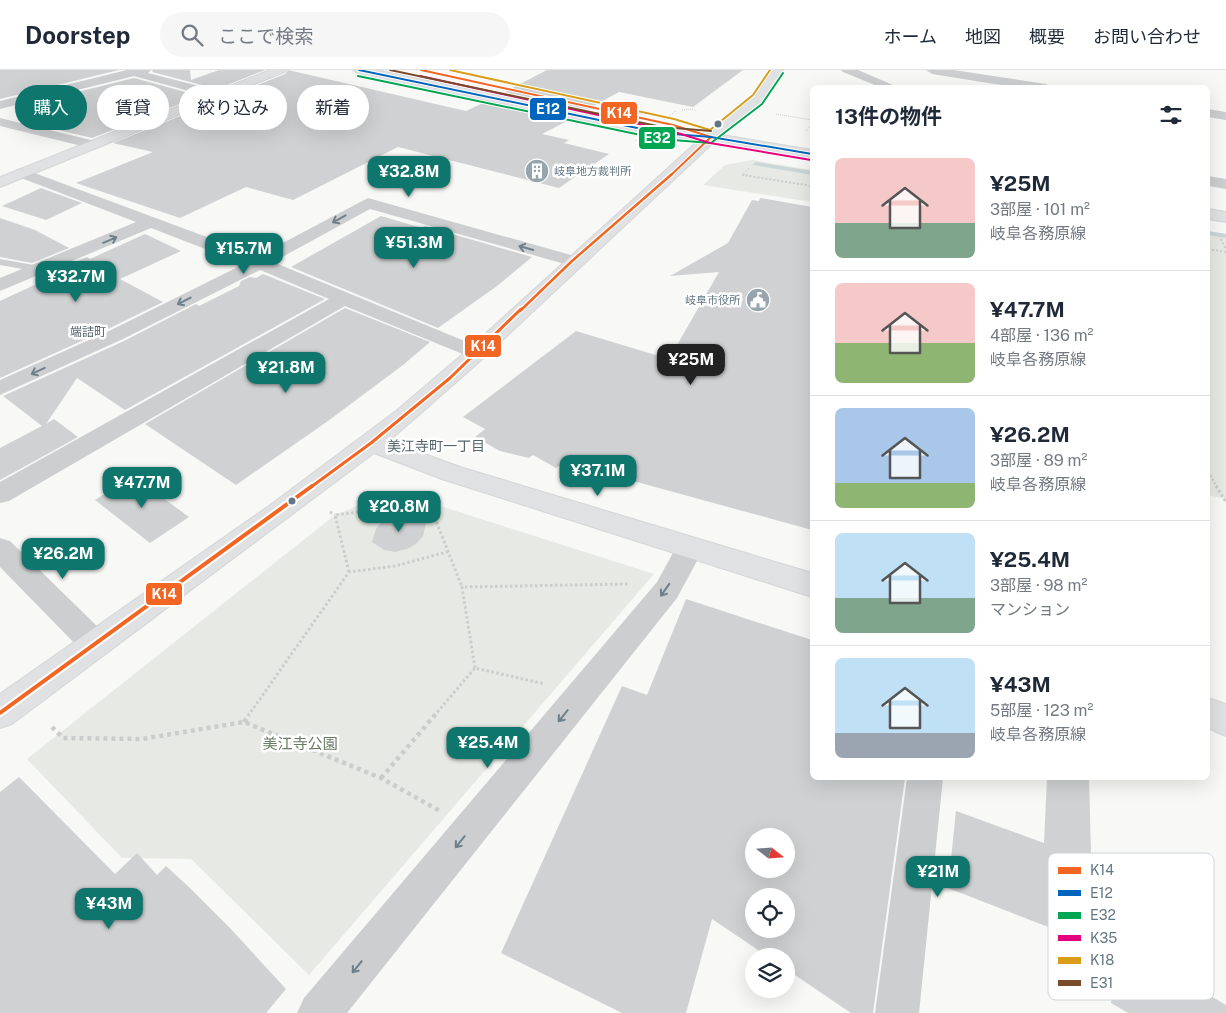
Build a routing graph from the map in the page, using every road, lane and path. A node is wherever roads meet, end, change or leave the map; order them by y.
1 (114, 70) edge
2 (280, 70) edge
3 (359, 70) edge
4 (421, 70) edge
5 (777, 70) edge
6 (847, 70) edge
7 (932, 70) edge
8 (1035, 70) edge
9 (138, 71) edge
10 (185, 85) edge
11 (243, 85) edge
12 (886, 85) edge
13 (1029, 85) edge
14 (1041, 85) edge
15 (0, 105) edge
16 (179, 110) edge
17 (676, 111) dead end
18 (769, 113) dead end
19 (1210, 113) edge
20 (1226, 116) edge
21 (810, 120) edge
22 (0, 122) edge
23 (711, 137) junction
24 (635, 141) dead end
25 (94, 144) junction
26 (810, 154) edge
27 (749, 168) dead end
28 (21, 173) junction
29 (1210, 180) edge
30 (0, 182) edge
31 (1226, 184) edge
32 (810, 186) edge
33 (1210, 214) edge
34 (1226, 217) edge
35 (151, 222) junction
36 (1222, 240) dead end
37 (1210, 249) edge
38 (1226, 251) edge
39 (572, 261) junction
40 (0, 262) edge
41 (259, 263) junction
42 (39, 269) junction
43 (0, 286) edge
44 (344, 299) junction
45 (477, 353) junction
46 (0, 388) edge
47 (371, 443) junction
48 (1210, 475) edge
49 (435, 493) dead end
50 (0, 494) edge
51 (1226, 502) edge
52 (429, 503) junction
53 (330, 512) dead end
54 (335, 515) junction
55 (690, 548) junction
56 (0, 549) edge
57 (447, 552) junction
58 (350, 572) junction
59 (810, 583) edge
60 (635, 584) dead end
61 (462, 587) junction
62 (94, 643) junction
63 (475, 668) junction
64 (582, 693) junction
65 (0, 713) edge
66 (1210, 714) edge
67 (1226, 720) edge
68 (244, 722) junction
69 (52, 727) dead end
70 (381, 778) junction
71 (925, 780) edge
72 (472, 828) junction
73 (319, 1013) edge
74 (897, 1013) edge

1 - 9 street
2 - 11 main road
3 - 23 main road
4 - 23 main road
5 - 23 main road
6 - 12 street
7 - 13 street
8 - 14 street
9 - 10 street
9 - 15 street
16 - 25 main road
17 - 24 path, bridge
18 - 21 path
19 - 20 street
22 - 25 street
23 - 26 main road
23 - 39 main road
25 - 28 main road
27 - 32 path
28 - 30 main road
28 - 35 street
29 - 31 street
33 - 34 main road
35 - 41 street
42 -> 35 street
36 - 38 path
37 - 38 path
39 -> 41 street
39 - 45 main road
40 - 42 lane
41 - 44 street
41 -> 46 street
42 - 43 street
44 - 45 street
44 - 50 street
45 - 47 main road
47 - 55 main road
47 - 62 main road
48 - 51 path
49 - 52 path
52 - 54 path
52 - 57 path
53 - 54 path
54 - 58 path
55 - 59 main road
55 -> 64 street
56 - 62 street
57 - 58 path
57 - 61 path
58 - 68 path
60 - 61 path
61 - 63 path
62 - 65 main road
63 - 64 path
63 - 70 path
64 -> 72 street
66 - 67 main road
68 - 69 path
68 - 70 path
70 - 72 path
71 - 74 street
72 -> 73 street

